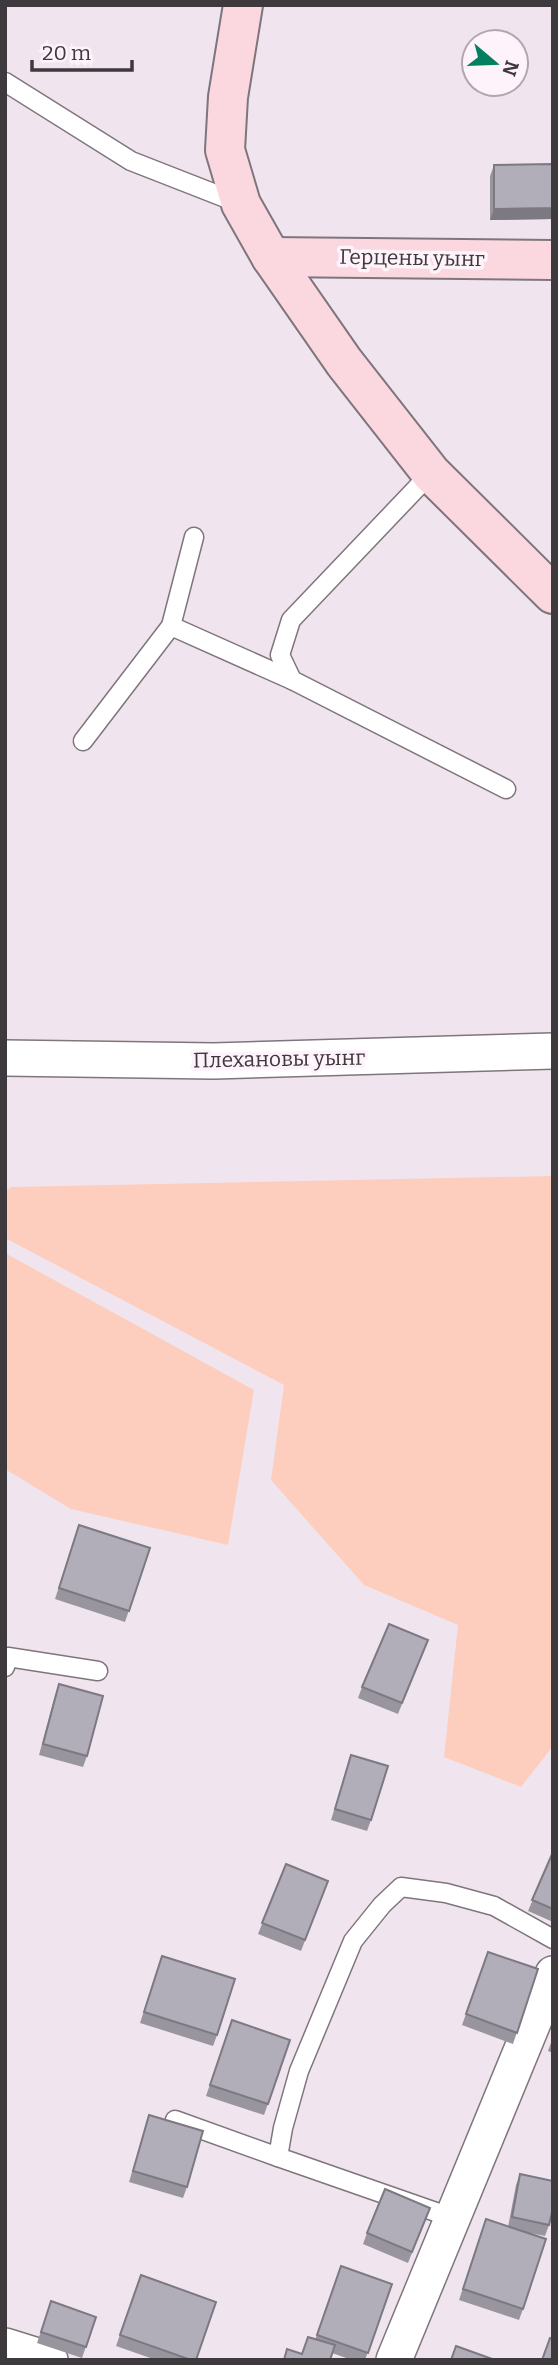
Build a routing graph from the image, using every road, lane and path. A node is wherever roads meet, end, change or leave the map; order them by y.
1 (243, 5) edge
2 (5, 82) edge
3 (241, 204) junction
4 (271, 257) junction
5 (553, 260) edge
6 (431, 473) junction
7 (194, 537) dead end
8 (553, 594) edge
9 (171, 626) junction
10 (292, 680) junction
11 (83, 741) dead end
12 (506, 789) dead end
13 (553, 1051) edge
14 (5, 1058) edge
15 (5, 1667) edge
16 (98, 1671) dead end
17 (553, 1939) edge
18 (553, 1974) edge
19 (175, 2120) edge
20 (278, 2157) junction
21 (453, 2218) junction
22 (5, 2346) edge
23 (50, 2360) edge
24 (394, 2360) edge

1 - 3 street
2 - 3 lane
3 - 4 street
4 - 5 street, Герцены уынг
4 - 6 street
6 - 8 street
6 - 10 lane
7 - 9 lane
9 - 10 lane
9 - 11 lane
10 - 12 lane
13 - 14 street, Плехановы уынг
15 - 16 lane
17 - 20 lane
18 - 21 street
19 - 20 lane
20 - 21 lane
21 - 24 street
22 - 23 street

